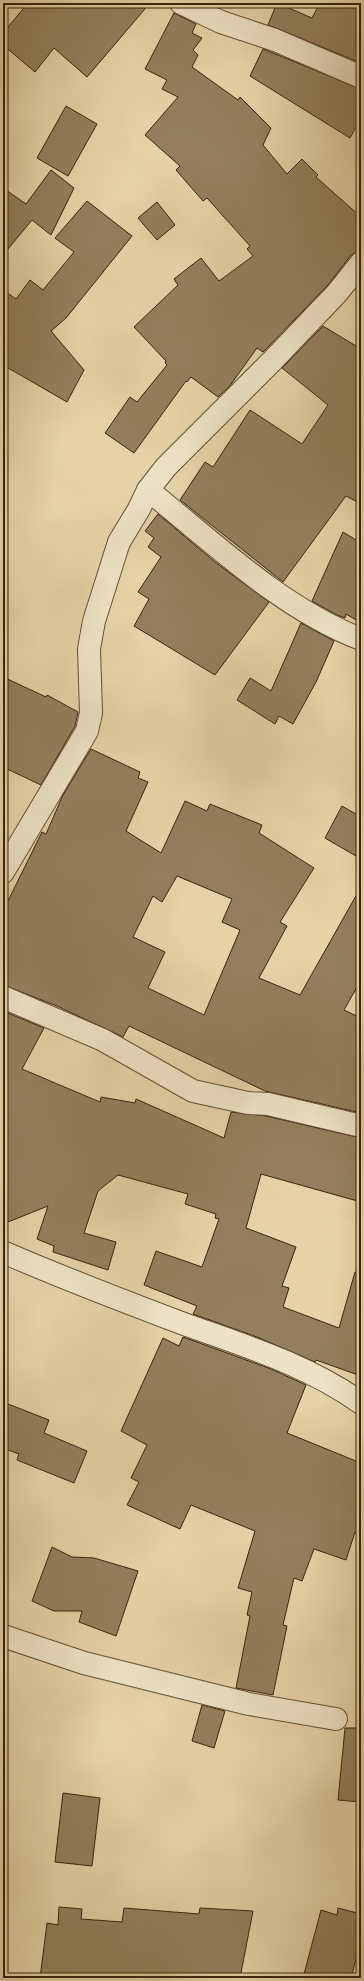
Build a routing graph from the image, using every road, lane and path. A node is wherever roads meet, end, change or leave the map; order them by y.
1 (182, 3) edge
2 (361, 77) edge
3 (361, 263) edge
4 (148, 490) junction
5 (361, 639) edge
6 (3, 872) edge
7 (3, 997) edge
8 (361, 1126) edge
9 (3, 1252) edge
10 (361, 1403) edge
11 (3, 1636) edge
12 (336, 1719) dead end

1 - 2 street
3 - 4 street
4 - 5 street
4 - 6 street
7 - 8 street
9 - 10 street
11 - 12 street

